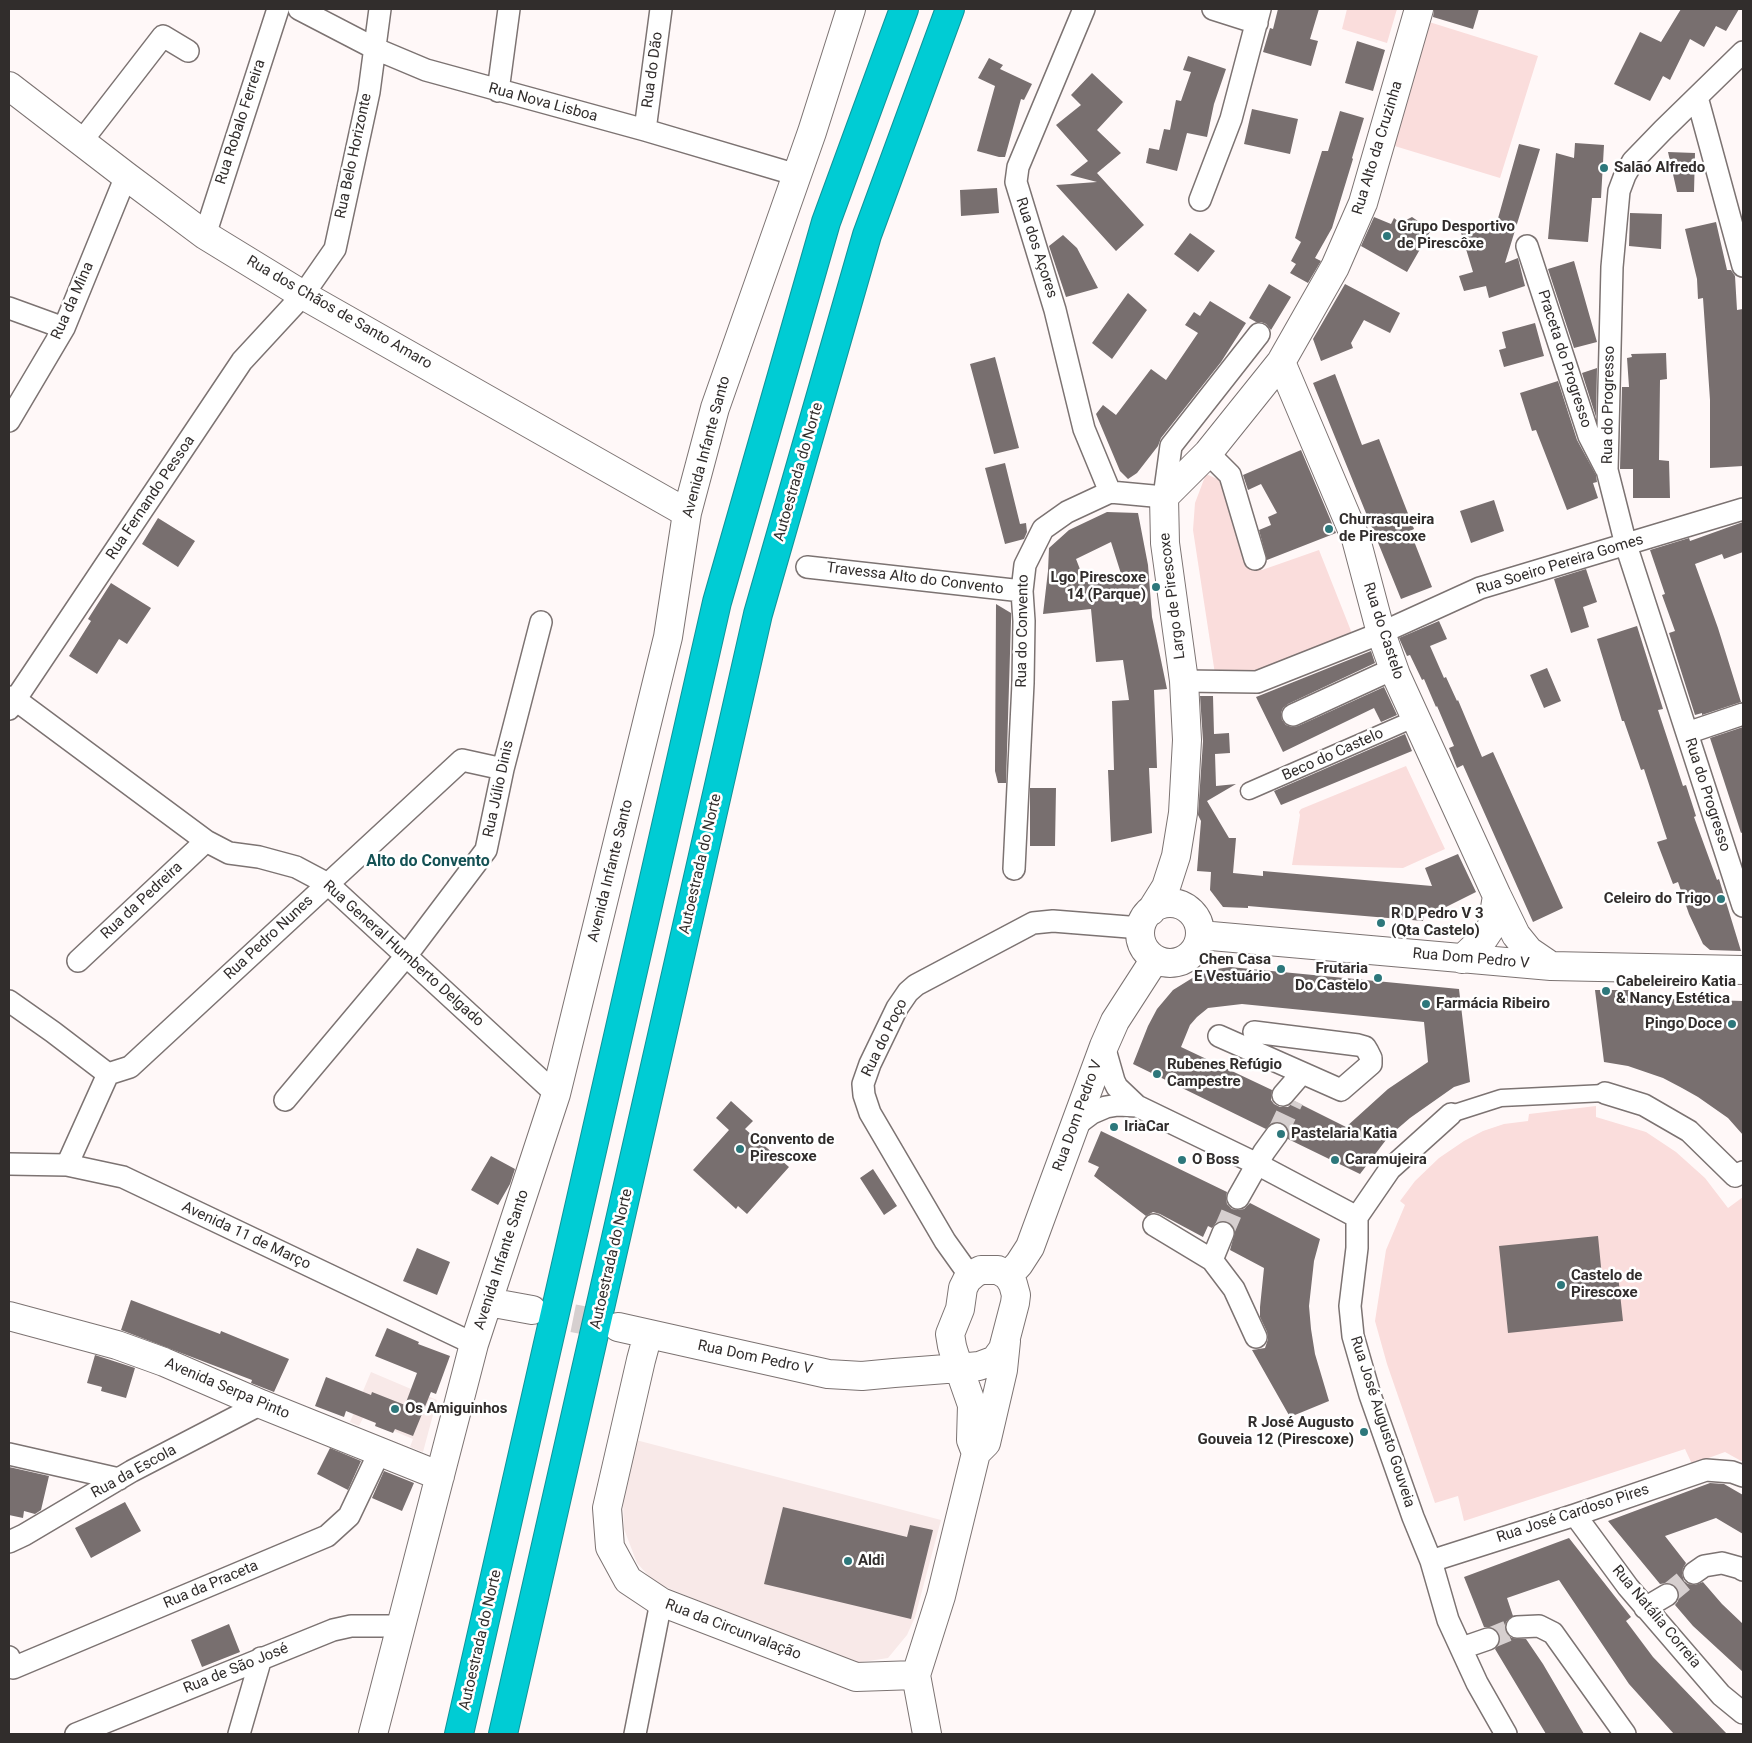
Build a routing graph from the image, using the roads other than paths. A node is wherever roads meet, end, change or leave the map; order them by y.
1 (278, 9) edge
2 (299, 9) edge
3 (380, 9) edge
4 (509, 9) edge
5 (661, 9) edge
6 (851, 9) edge
7 (904, 9) edge
8 (950, 9) edge
9 (1084, 9) edge
10 (1213, 9) edge
11 (1419, 9) edge
12 (1258, 16) edge
13 (376, 49) junction
14 (188, 51) dead end
15 (1743, 52) edge
16 (9, 86) edge
17 (498, 91) junction
18 (1697, 96) junction
19 (644, 130) junction
20 (80, 142) junction
21 (796, 175) junction
22 (126, 176) junction
23 (1200, 200) dead end
24 (205, 235) junction
25 (1527, 246) dead end
26 (1743, 266) edge
27 (303, 295) junction
28 (9, 308) edge
29 (64, 328) junction
30 (1259, 334) dead end
31 (1281, 362) junction
32 (9, 421) edge
33 (1208, 453) junction
34 (1607, 470) junction
35 (1110, 492) junction
36 (1164, 497) junction
37 (1743, 509) edge
38 (687, 513) junction
39 (1626, 545) junction
40 (1256, 559) dead end
41 (807, 567) dead end
42 (1022, 592) junction
43 (541, 622) dead end
44 (1381, 633) junction
45 (1393, 669) junction
46 (1184, 681) junction
47 (11, 702) edge
48 (1743, 714) edge
49 (1293, 715) dead end
50 (1416, 718) junction
51 (1687, 733) junction
52 (502, 769) junction
53 (1249, 791) dead end
54 (206, 841) junction
55 (1014, 869) dead end
56 (328, 884) junction
57 (1497, 896) junction
58 (1743, 906) edge
59 (1146, 920) junction
60 (1200, 935) junction
61 (406, 956) junction
62 (1155, 959) junction
63 (1462, 959) junction
64 (78, 961) dead end
65 (1551, 966) junction
66 (1743, 970) edge
67 (9, 1001) edge
68 (1254, 1032) dead end
69 (1219, 1036) dead end
70 (1104, 1046) junction
71 (1302, 1073) junction
72 (108, 1074) junction
73 (1604, 1093) joint
74 (556, 1094) junction
75 (1288, 1098) tunnel mouth
76 (285, 1100) dead end
77 (1137, 1106) junction
78 (1451, 1114) joint
79 (1076, 1125) junction
80 (1272, 1132) tunnel mouth
81 (1260, 1158) junction
82 (9, 1164) edge
83 (67, 1165) junction
84 (1739, 1174) edge
85 (1238, 1198) tunnel mouth
86 (1357, 1217) junction
87 (1154, 1225) dead end
88 (1223, 1233) tunnel mouth
89 (1212, 1260) junction
90 (970, 1276) junction
91 (1008, 1276) junction
92 (488, 1302) junction
93 (532, 1310) tunnel mouth
94 (9, 1316) edge
95 (956, 1319) junction
96 (618, 1327) tunnel mouth
97 (648, 1334) junction
98 (1256, 1337) dead end
99 (1006, 1338) junction
100 (474, 1344) junction
101 (964, 1362) junction
102 (894, 1373) junction
103 (261, 1404) junction
104 (379, 1452) junction
105 (976, 1453) junction
106 (9, 1454) edge
107 (440, 1476) junction
108 (1743, 1476) edge
109 (119, 1479) junction
110 (1575, 1514) junction
111 (9, 1542) edge
112 (1431, 1561) junction
113 (1743, 1570) edge
114 (1694, 1573) tunnel mouth
115 (1667, 1596) tunnel mouth
116 (661, 1602) junction
117 (1645, 1608) junction
118 (401, 1626) junction
119 (1517, 1627) tunnel mouth
120 (1488, 1639) tunnel mouth
121 (1462, 1648) junction
122 (9, 1657) edge
123 (261, 1658) junction
124 (916, 1675) junction
125 (1743, 1714) edge
126 (76, 1734) edge
127 (239, 1734) edge
128 (373, 1734) edge
129 (459, 1734) edge
130 (503, 1734) edge
131 (635, 1734) edge
132 (927, 1734) edge
133 (1506, 1734) edge
134 (1625, 1734) edge

1 - 24 street, Rua Robalo Ferreira
2 - 13 street, Rua Nova Lisboa
3 - 13 street, Rua Belo Horizonte
4 - 17 street
5 - 19 street, Rua do Dão
6 - 21 street, Avenida Infante Santo
7 - 129 highway, Autoestrada do Norte
8 - 130 highway, Autoestrada do Norte
9 - 35 street, Rua dos Açores
10 - 12 street
11 - 31 street, Rua Alto da Cruzinha
12 - 23 street
13 - 17 street, Rua Nova Lisboa
13 - 27 street, Rua Belo Horizonte
14 - 20 street
15 - 18 street, Rua do Progresso
16 - 20 street, Rua dos Chãos de Santo Amaro
17 - 19 street, Rua Nova Lisboa
18 - 26 street
18 - 34 street, Rua do Progresso
19 - 21 street, Rua Nova Lisboa
20 - 22 street, Rua dos Chãos de Santo Amaro
21 - 38 street, Avenida Infante Santo
22 - 24 street, Rua dos Chãos de Santo Amaro
22 - 29 street, Rua da Mina
24 - 27 street, Rua dos Chãos de Santo Amaro
25 - 34 street, Praceta do Progresso
27 - 38 street, Rua dos Chãos de Santo Amaro
27 - 47 street, Rua Fernando Pessoa
28 - 29 street
29 - 32 street, Rua da Mina
30 - 36 street, Largo de Pirescoxe
31 - 33 street, Rua Alto da Cruzinha
31 - 44 street, Rua do Castelo
33 - 36 street, Rua Alto da Cruzinha
33 - 40 street
34 - 39 street, Rua do Progresso
35 - 36 street
35 - 42 street, Rua do Convento
36 - 46 street, Largo de Pirescoxe
37 - 39 street, Rua Soeiro Pereira Gomes
38 - 74 street, Avenida Infante Santo
39 - 44 street, Rua Soeiro Pereira Gomes
39 - 51 street, Rua do Progresso
41 - 42 street, Travessa Alto do Convento
42 - 55 street, Rua do Convento
43 - 52 street, Rua Júlio Dinis
44 - 45 street, Rua do Castelo
44 - 46 street, Largo de Pirescoxe
45 - 49 street
45 - 50 street, Rua do Castelo
46 - 59 street
47 - 54 street, Rua General Humberto Delgado
48 - 51 street
50 - 53 street, Beco do Castelo
50 - 57 street, Rua do Castelo
51 - 58 street, Rua do Progresso
52 - 56 street, Rua Pedro Nunes
52 - 61 street, Rua Júlio Dinis
54 - 56 street, Rua General Humberto Delgado
54 - 64 street, Rua da Pedreira
56 - 61 street, Rua General Humberto Delgado
56 - 72 street, Rua Pedro Nunes
57 - 63 street
57 - 65 street, Rua do Castelo
59 - 60 street
59 - 62 street
59 - 90 street, Rua do Poço
60 - 62 street
60 - 63 street, Rua Dom Pedro V
61 - 74 street, Rua General Humberto Delgado
61 - 76 street, Rua Júlio Dinis
62 - 70 street, Rua Dom Pedro V
63 - 65 street, Rua Dom Pedro V
65 - 66 street, Rua Dom Pedro V
67 - 72 street
68 - 71 street
69 - 71 street
70 - 77 street
70 - 79 street, Rua Dom Pedro V
71 - 75 street
72 - 83 street
73 - 78 street
73 - 84 street
74 - 92 street, Avenida Infante Santo
77 - 79 street
77 - 81 street
78 - 86 street
79 - 91 street, Rua Dom Pedro V
80 - 81 street
81 - 85 street
81 - 86 street
82 - 83 street, Avenida 11 de Março
83 - 100 street, Avenida 11 de Março
86 - 112 street, Rua José Augusto Gouveia
87 - 89 street
88 - 89 street
89 - 98 street
90 - 91 street
90 - 95 street, Rua Dom Pedro V
91 - 99 street, Rua Dom Pedro V
92 - 93 street
92 - 100 street, Avenida Infante Santo
94 - 103 street, Avenida Serpa Pinto
95 - 101 street, Rua Dom Pedro V
95 - 102 street, Rua Dom Pedro V
96 - 97 street, Rua Dom Pedro V
97 - 102 street, Rua Dom Pedro V
97 - 116 street, Rua da Circunvalação
99 - 101 street, Rua Dom Pedro V
99 - 105 street, Rua Dom Pedro V
100 - 107 street, Avenida Infante Santo
101 - 102 street, Rua Dom Pedro V
101 - 105 street, Rua Dom Pedro V
103 - 104 street, Avenida Serpa Pinto
103 - 109 street, Rua da Escola
104 - 107 street, Avenida Serpa Pinto
104 - 122 street, Rua da Praceta
105 - 124 street
106 - 109 street
107 - 118 street, Avenida Infante Santo
108 - 110 street, Rua José Cardoso Pires
109 - 111 street, Rua da Escola
110 - 112 street, Rua José Cardoso Pires
110 - 117 street, Rua Natália Correia
112 - 121 street, Rua José Augusto Gouveia
113 - 114 street
115 - 117 street
116 - 124 street, Rua da Circunvalação
116 - 131 street
117 - 125 street, Rua Natália Correia
118 - 123 street, Rua de São José
118 - 128 street, Avenida Infante Santo
119 - 134 street
120 - 121 street
121 - 133 street, Rua José Augusto Gouveia
123 - 126 street, Rua de São José
123 - 127 street
124 - 132 street

